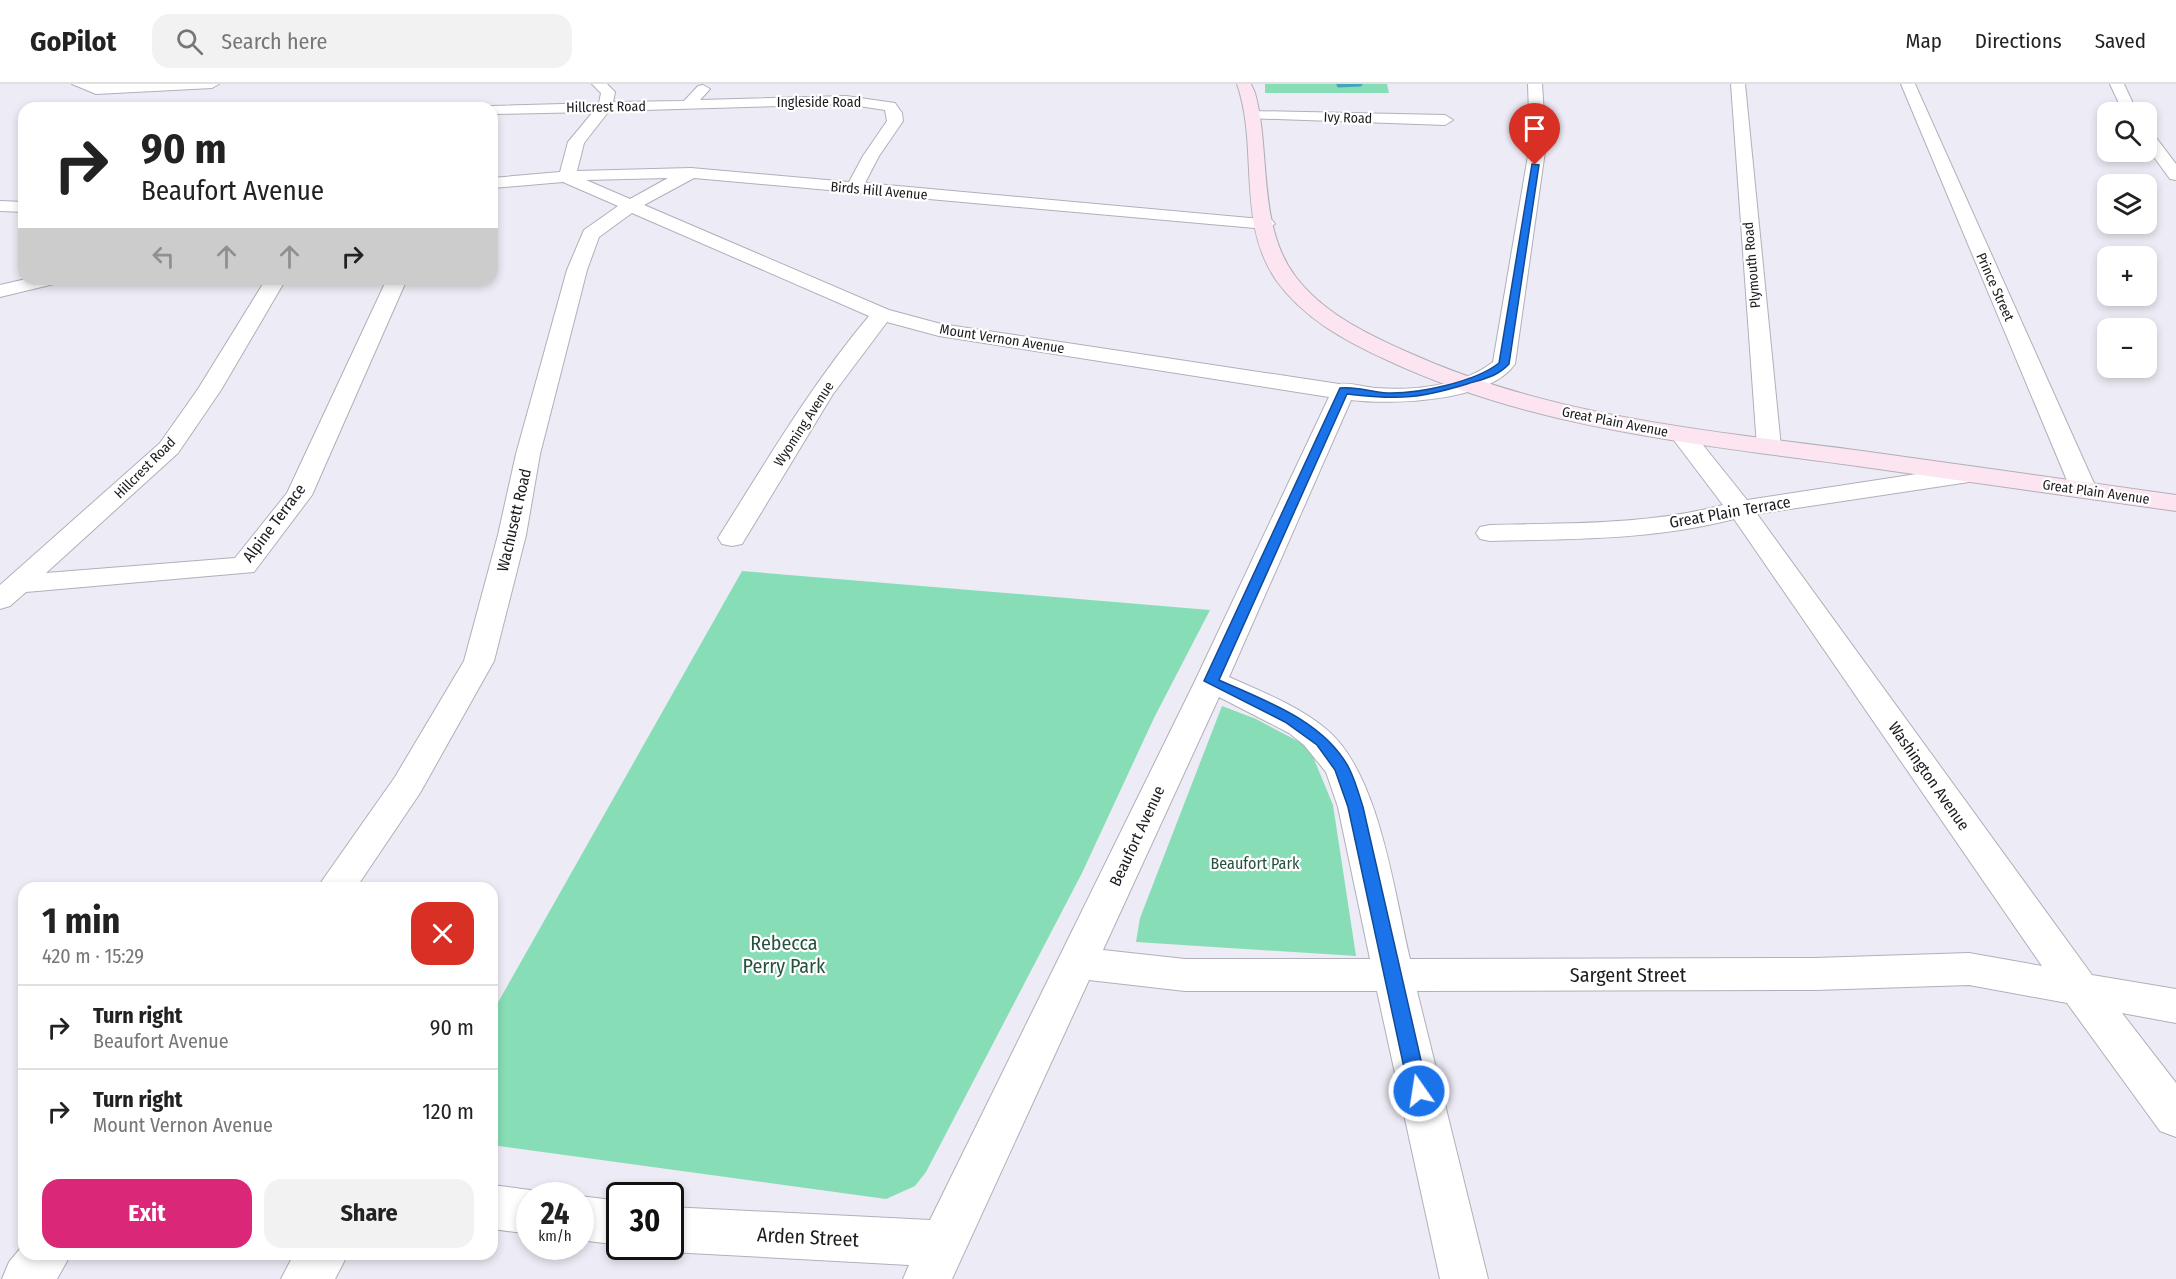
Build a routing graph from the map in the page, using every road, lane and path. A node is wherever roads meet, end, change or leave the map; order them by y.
1 (79, 84) edge
2 (212, 84) edge
3 (599, 84) edge
4 (712, 84) edge
5 (1244, 84) edge
6 (1535, 84) edge
7 (1738, 84) edge
8 (1908, 84) edge
9 (2117, 84) edge
10 (185, 86) junction
11 (178, 100) dead end
12 (2125, 102) edge
13 (688, 105) junction
14 (604, 107) junction
15 (498, 110) edge
16 (1252, 115) junction
17 (1445, 120) dead end
18 (2157, 149) edge
19 (691, 173) junction
20 (2176, 174) edge
21 (567, 178) junction
22 (498, 183) edge
23 (854, 189) junction
24 (631, 205) junction
25 (0, 206) edge
26 (18, 207) edge
27 (1266, 224) junction
28 (26, 285) edge
29 (272, 285) edge
30 (394, 285) edge
31 (0, 291) edge
32 (882, 314) junction
33 (1462, 383) junction
34 (1344, 390) junction
35 (1682, 435) junction
36 (1769, 447) junction
37 (1969, 474) junction
38 (2084, 490) junction
39 (2176, 503) edge
40 (1740, 509) junction
41 (1490, 533) dead end
42 (732, 538) dead end
43 (21, 584) junction
44 (0, 600) edge
45 (1211, 681) junction
46 (340, 882) edge
47 (1077, 963) junction
48 (1393, 976) junction
49 (2080, 989) junction
50 (2176, 1006) edge
51 (2176, 1117) edge
52 (498, 1208) edge
53 (516, 1210) edge
54 (684, 1231) edge
55 (42, 1260) edge
56 (319, 1260) edge
57 (936, 1262) edge
58 (26, 1279) edge
59 (305, 1279) edge
60 (1464, 1279) edge

1 - 10 street
2 - 10 street
3 - 14 street
4 - 13 street
5 - 16 main road, Great Plain Avenue
6 - 33 street, Mount Vernon Avenue
7 - 36 street, Plymouth Road
8 - 38 street, Prince Street
9 - 12 street
10 - 11 street
13 - 14 street, Hillcrest Road
13 - 23 street, Ingleside Road
14 - 15 street, Hillcrest Road
14 - 21 street
16 - 17 street, Ivy Road
16 - 27 main road, Great Plain Avenue
18 - 20 street
19 - 21 street, Birds Hill Avenue
19 - 23 street, Birds Hill Avenue
19 - 24 street, Wachusett Road
21 - 22 street, Birds Hill Avenue
21 - 24 street, Mount Vernon Avenue
23 - 27 street, Birds Hill Avenue
24 - 32 street, Mount Vernon Avenue
24 - 46 street, Wachusett Road
25 - 26 street
27 - 33 main road, Great Plain Avenue
28 - 31 street
29 - 43 street, Hillcrest Road
30 - 43 street, Alpine Terrace
32 - 34 street, Mount Vernon Avenue
32 - 42 street, Wyoming Avenue
33 - 34 street, Mount Vernon Avenue
33 - 35 main road, Great Plain Avenue
34 - 45 street, Beaufort Avenue
35 - 36 main road, Great Plain Avenue
35 - 40 street, Washington Avenue
36 - 37 main road, Great Plain Avenue
37 - 38 main road, Great Plain Avenue
37 - 40 street, Great Plain Terrace
38 - 39 main road, Great Plain Avenue
40 - 41 street, Great Plain Terrace
40 - 49 street, Washington Avenue
43 - 44 street, Hillcrest Road
45 - 47 street, Beaufort Avenue
45 - 48 street
47 - 48 street, Sargent Street
47 - 57 street, Beaufort Avenue
48 - 49 street, Sargent Street
48 - 60 street
49 - 50 street, Sargent Street
49 - 51 street, Washington Avenue
52 - 53 street
54 - 57 street, Arden Street
55 - 58 street
56 - 59 street

